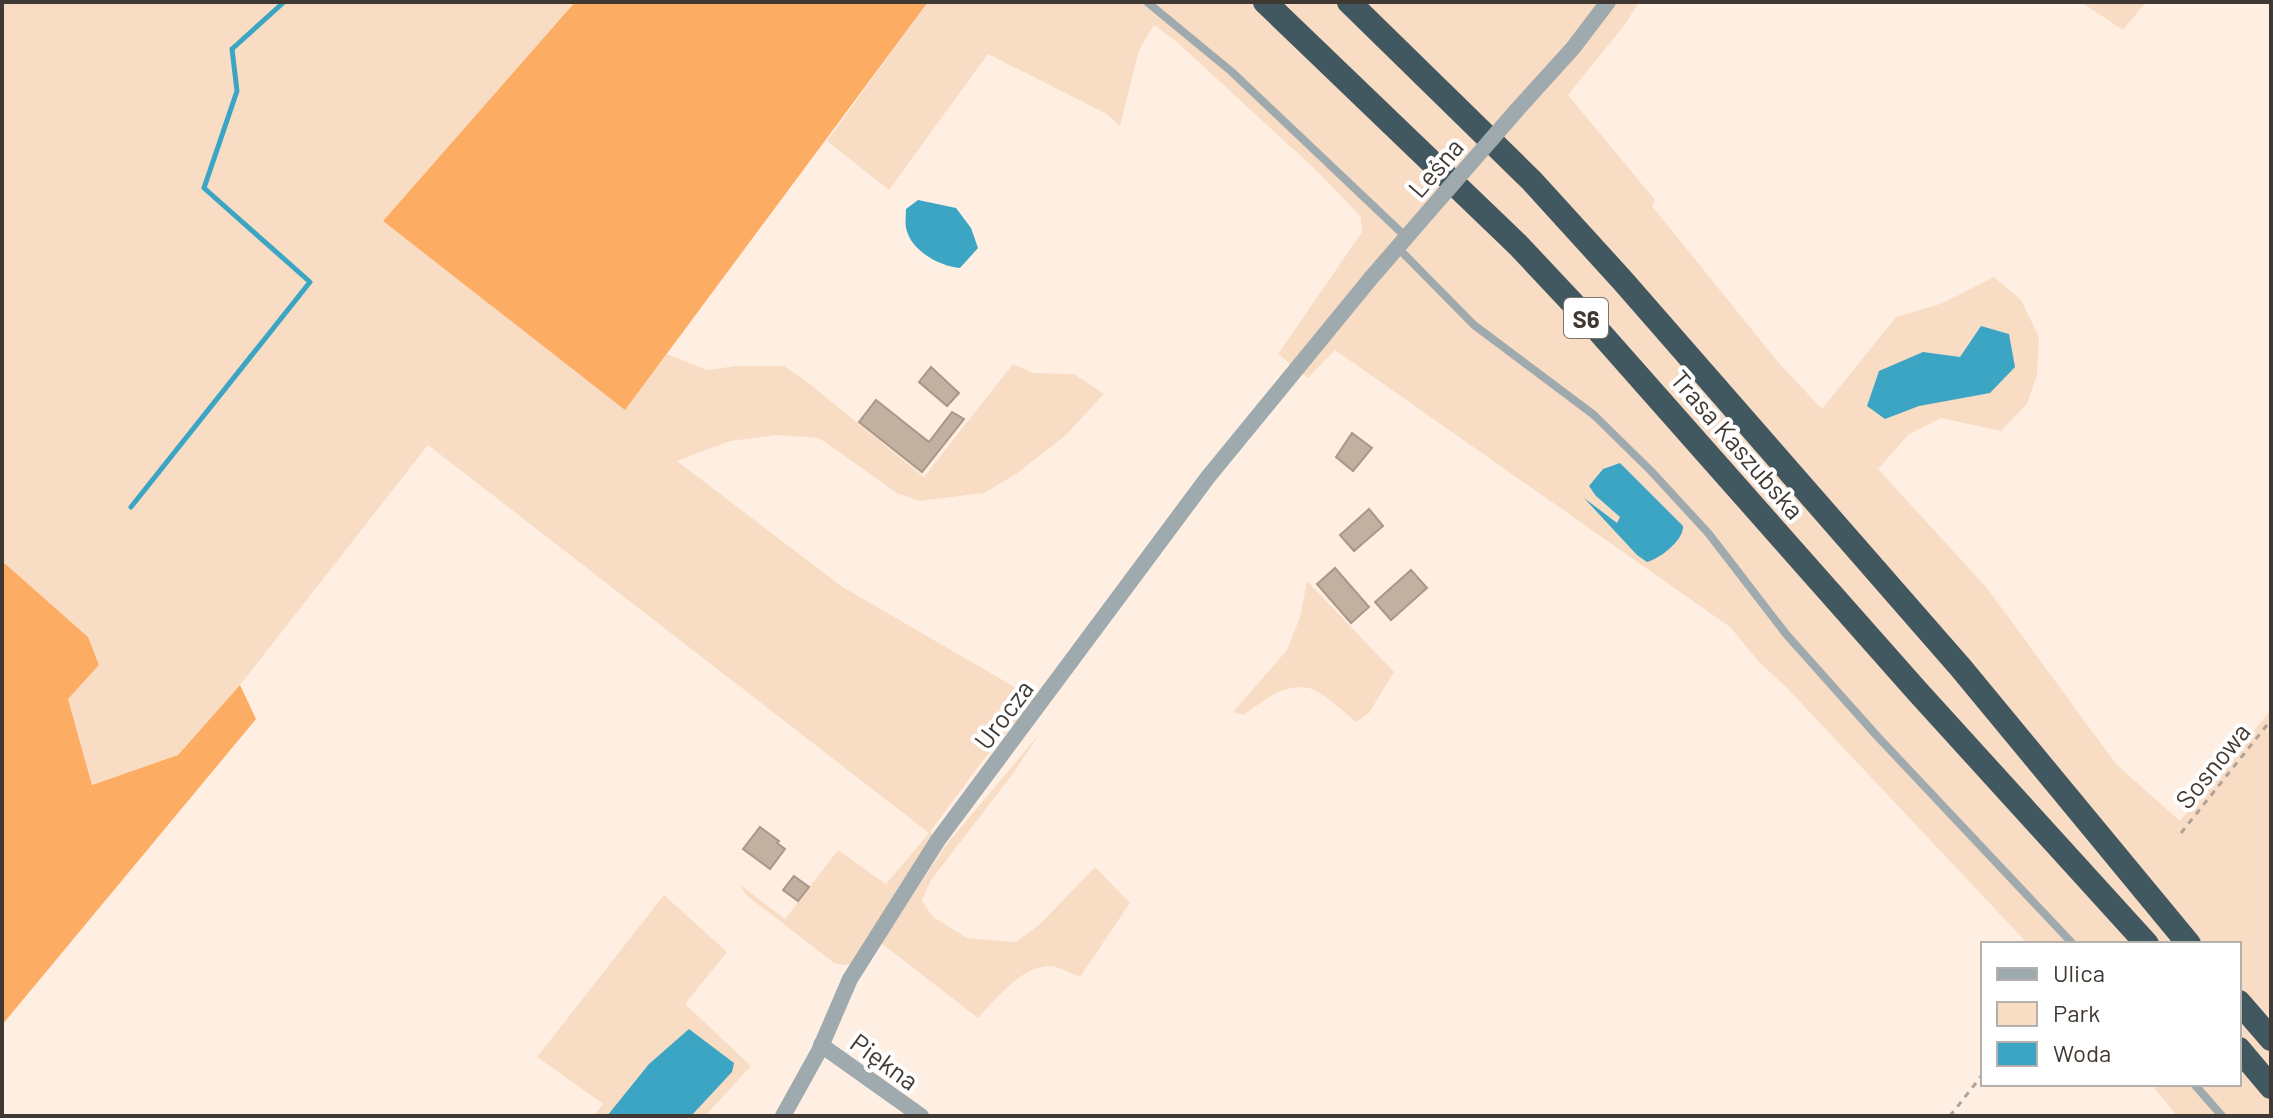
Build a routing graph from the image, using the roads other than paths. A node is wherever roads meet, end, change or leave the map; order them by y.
1 (1147, 2) edge
2 (1254, 2) edge
3 (1265, 2) edge
4 (1349, 2) edge
5 (1608, 2) edge
6 (1306, 41) junction
7 (1402, 242) junction
8 (1299, 364) joint
9 (2071, 942) edge
10 (2145, 942) edge
11 (2187, 942) edge
12 (2241, 1004) edge
13 (2271, 1039) edge
14 (821, 1045) junction
15 (2241, 1051) edge
16 (2196, 1086) edge
17 (2271, 1087) edge
18 (783, 1116) edge
19 (921, 1116) edge
20 (2222, 1116) edge

1 - 7 lane
2 - 6 highway
3 - 6 highway, Trasa Kaszubska / S6
4 - 11 highway, Trasa Kaszubska / S6
5 - 7 street, Leśna, bridge
6 - 10 highway, Trasa Kaszubska / S6
7 - 8 street, Leśna
7 - 9 lane
8 - 14 street, Urocza
12 - 13 highway
14 - 18 street, Urocza
14 - 19 street, Piękna
15 - 17 highway
16 - 20 lane

